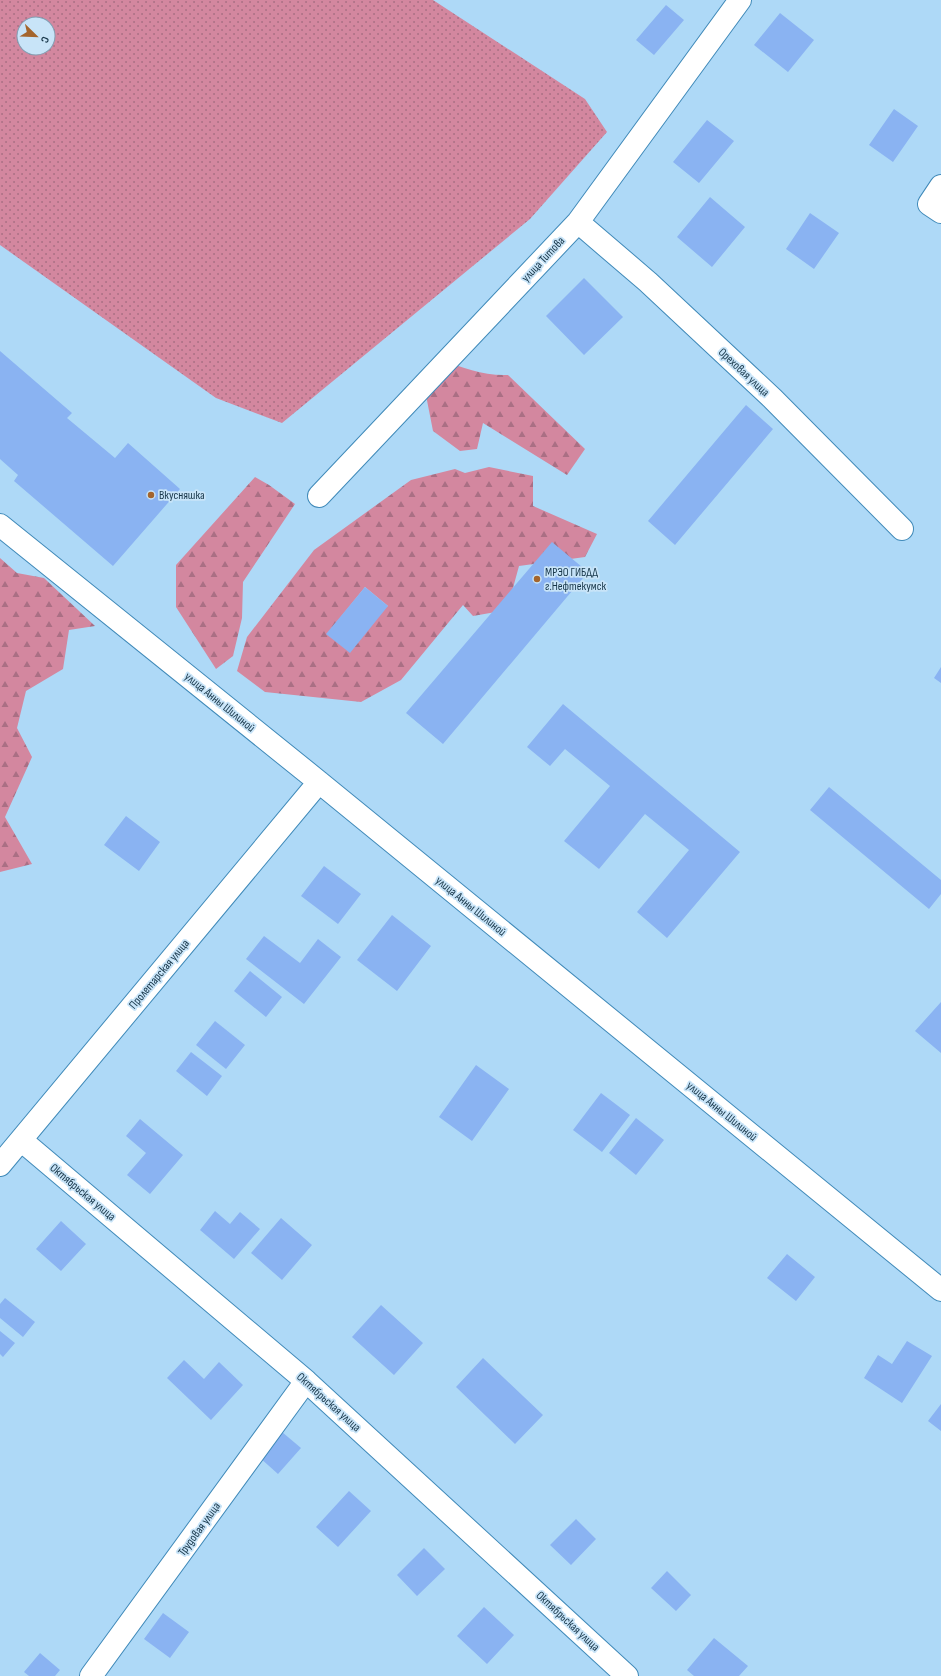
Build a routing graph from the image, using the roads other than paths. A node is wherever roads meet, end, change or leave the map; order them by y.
1 (740, 0) edge
2 (941, 186) edge
3 (935, 208) edge
4 (578, 222) junction
5 (319, 496) dead end
6 (0, 525) edge
7 (902, 529) dead end
8 (319, 782) junction
9 (21, 1140) junction
10 (0, 1165) edge
11 (941, 1290) edge
12 (306, 1382) junction
13 (91, 1676) edge
14 (627, 1676) edge

1 - 4 street, улица Титова
2 - 3 street
4 - 5 street, улица Титова
4 - 7 street, Ореховая улица
6 - 8 street, улица Анны Шилиной
8 - 9 street, Пролетарская улица
8 - 11 street, улица Анны Шилиной
9 - 10 street, Пролетарская улица
9 - 12 street, Октябрьская улица
12 - 13 street, Трудовая улица
12 - 14 street, Октябрьская улица

